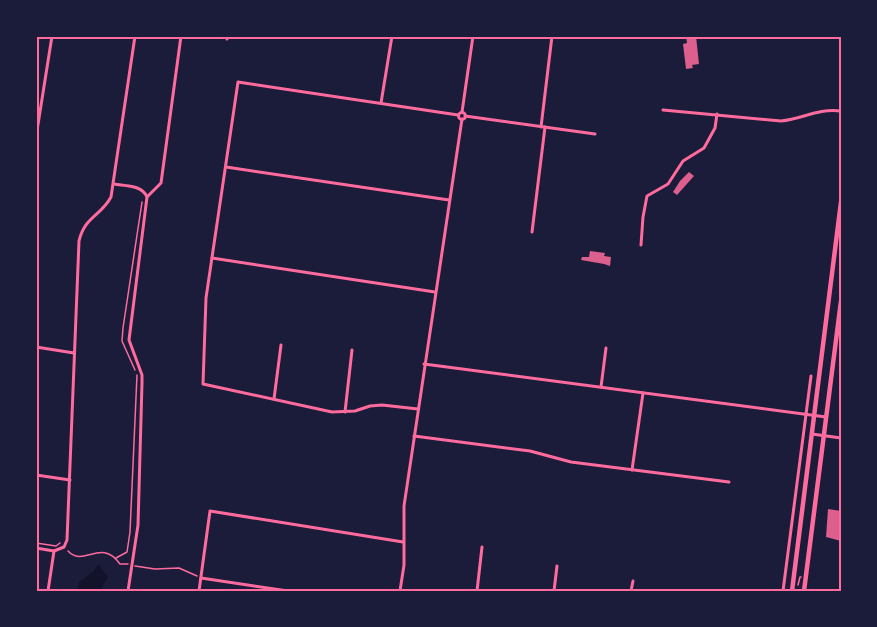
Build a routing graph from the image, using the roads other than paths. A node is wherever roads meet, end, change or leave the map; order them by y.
1 (52, 36) edge
2 (135, 36) edge
3 (181, 36) edge
4 (392, 36) edge
5 (473, 36) edge
6 (552, 36) edge
7 (381, 104) junction
8 (663, 110) dead end
9 (841, 111) edge
10 (717, 114) junction
11 (463, 116) junction
12 (543, 127) junction
13 (595, 134) dead end
14 (36, 137) edge
15 (226, 167) junction
16 (113, 184) junction
17 (147, 197) junction
18 (449, 200) junction
19 (841, 202) edge
20 (532, 232) dead end
21 (641, 245) dead end
22 (212, 258) junction
23 (435, 292) junction
24 (841, 301) edge
25 (281, 345) dead end
26 (36, 347) edge
27 (606, 348) dead end
28 (352, 350) dead end
29 (74, 353) junction
30 (424, 364) junction
31 (811, 376) dead end
32 (601, 387) junction
33 (643, 393) junction
34 (274, 399) junction
35 (418, 409) junction
36 (345, 412) junction
37 (805, 414) junction
38 (814, 415) junction
39 (826, 417) junction
40 (812, 434) junction
41 (824, 435) junction
42 (414, 436) junction
43 (841, 438) edge
44 (632, 470) junction
45 (36, 475) edge
46 (70, 480) junction
47 (729, 482) dead end
48 (404, 542) junction
49 (482, 547) dead end
50 (36, 548) edge
51 (54, 551) junction
52 (557, 566) dead end
53 (201, 578) junction
54 (633, 581) dead end
55 (274, 590) edge
56 (48, 591) edge
57 (128, 591) edge
58 (199, 591) edge
59 (288, 591) edge
60 (400, 591) edge
61 (477, 591) edge
62 (554, 591) edge
63 (631, 591) edge
64 (783, 591) edge
65 (792, 591) edge
66 (804, 591) edge

1 - 14 street
2 - 16 street
3 - 17 street
4 - 7 street
5 - 11 street
6 - 12 street
7 - 11 street
7 - 15 street
8 - 10 street
9 - 10 street
10 - 21 street
11 - 12 street
11 - 18 street
12 - 13 street
12 - 20 street
15 - 18 street
15 - 22 street
16 - 17 street
16 - 29 street
17 - 57 street
18 - 23 street
19 - 38 highway
22 - 23 street
22 - 34 street
23 - 30 street
24 - 39 highway
25 - 34 street
26 - 29 street
27 - 32 street
28 - 36 street
29 - 46 street
30 - 32 street
30 - 35 street
31 - 37 street
32 - 33 street
33 - 37 street
33 - 44 street
34 - 36 street
35 - 36 street
35 - 42 street
37 - 38 street
37 - 64 street
38 - 39 street
38 - 40 highway
39 - 41 highway
40 - 41 street
40 - 65 highway
41 - 43 street
41 - 66 highway
42 - 44 street
42 - 48 street
44 - 47 street
45 - 46 street
46 - 51 street
48 - 53 street
48 - 60 street
49 - 61 street
50 - 51 street
51 - 56 street
52 - 62 street
53 - 55 street
53 - 58 street
54 - 63 street
55 - 59 street

